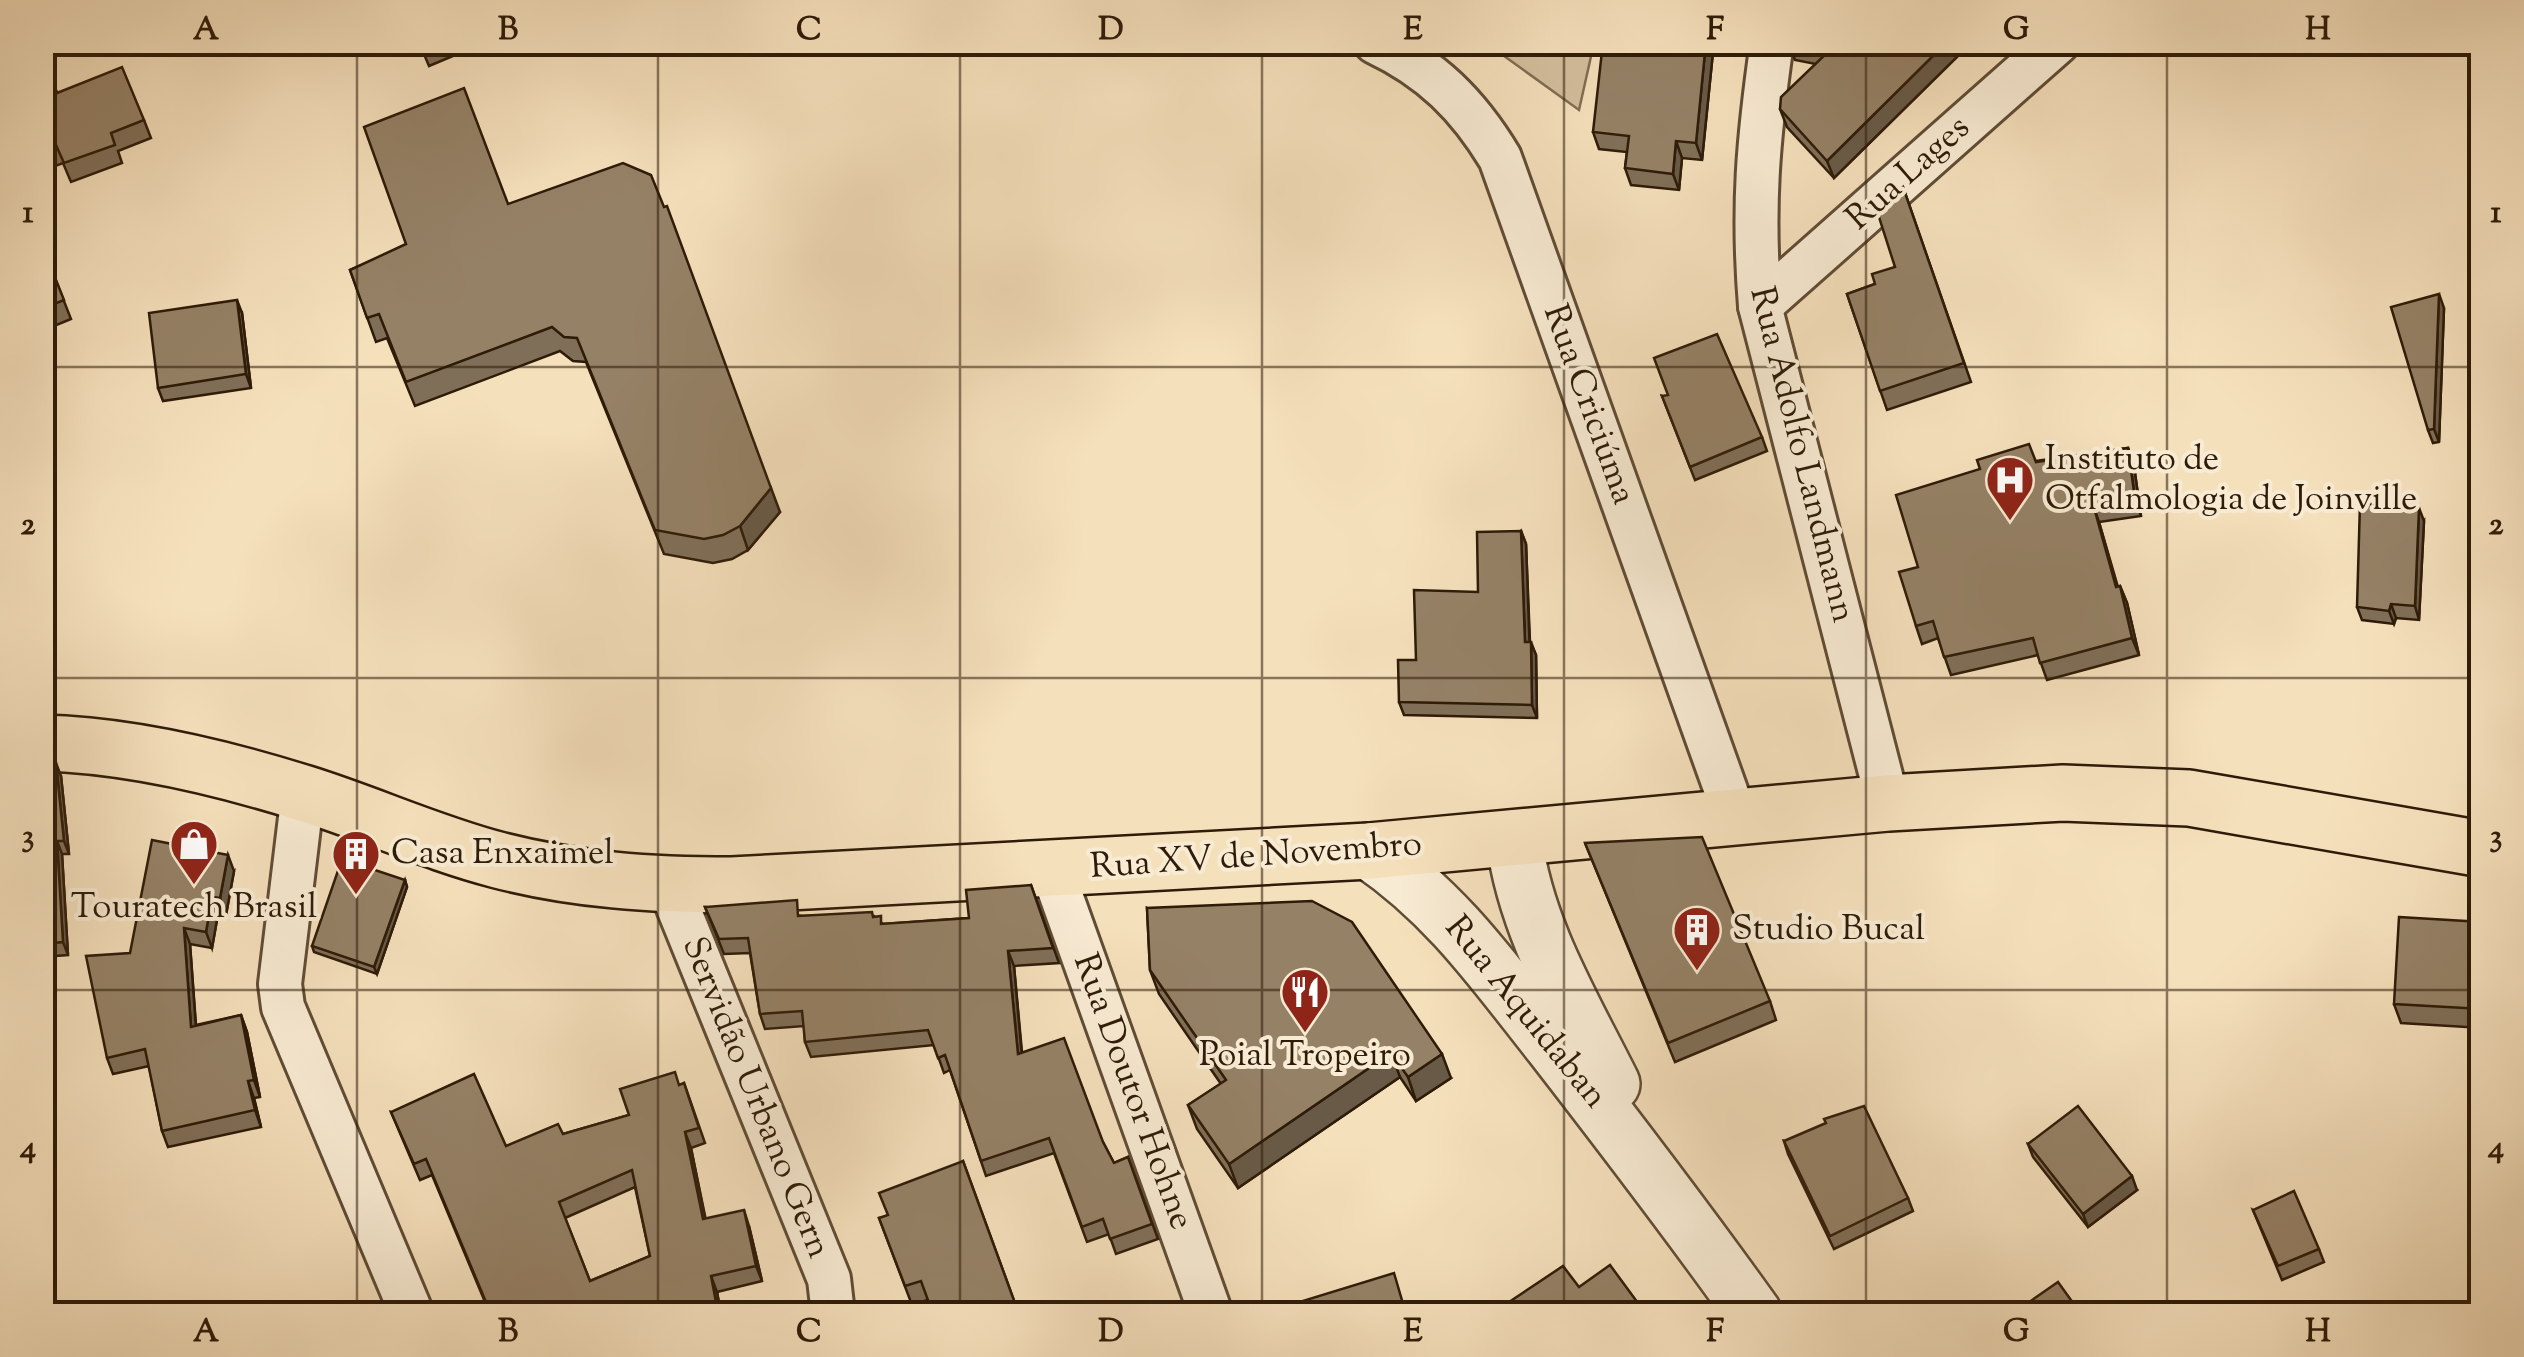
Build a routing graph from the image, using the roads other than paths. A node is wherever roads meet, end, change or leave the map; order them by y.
1 (1375, 42) edge
2 (1772, 42) edge
3 (2058, 42) edge
4 (1760, 306) junction
5 (42, 743) edge
6 (303, 793) junction
7 (1888, 803) junction
8 (1736, 816) junction
9 (1514, 838) junction
10 (2482, 850) edge
11 (1370, 851) junction
12 (1052, 870) junction
13 (668, 885) junction
14 (1665, 1189) junction
15 (412, 1314) edge
16 (832, 1314) edge
17 (1212, 1314) edge
18 (1754, 1314) edge

1 - 8 street, Rua Criciúma
2 - 4 street, Rua Adolfo Landmann
3 - 4 street, Rua Lages
4 - 7 street, Rua Adolfo Landmann
5 - 6 main road, Rua XV de Novembro
6 - 13 main road, Rua XV de Novembro
6 - 15 street
7 - 8 main road, Rua XV de Novembro
7 - 10 main road, Rua XV de Novembro
8 - 9 main road, Rua XV de Novembro
9 - 11 main road, Rua XV de Novembro
9 - 14 street, Rua Aquidaban
11 - 12 main road, Rua XV de Novembro
11 - 14 street, Rua Aquidaban
12 - 13 main road, Rua XV de Novembro
12 - 17 street, Rua Doutor Hohne
13 - 16 street, Servidão Urbano Gern
14 - 18 street, Rua Aquidaban

